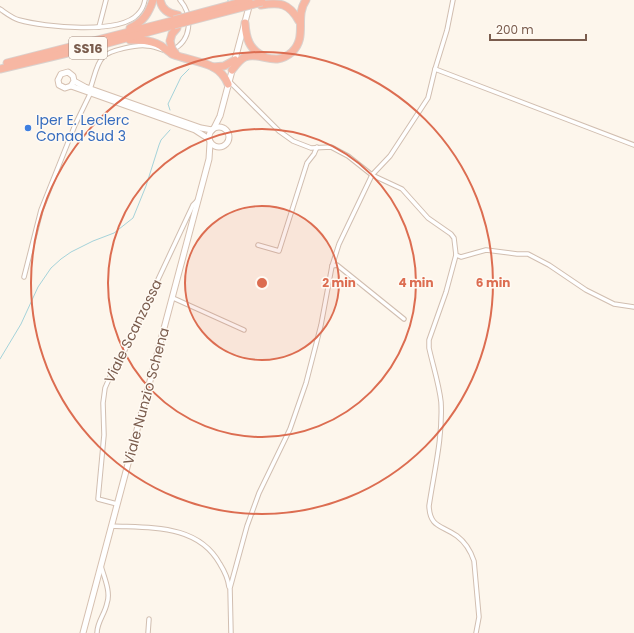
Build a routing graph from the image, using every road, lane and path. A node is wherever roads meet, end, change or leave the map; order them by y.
1 (106, 0) edge
2 (145, 0) edge
3 (153, 0) edge
4 (160, 0) edge
5 (180, 0) edge
6 (250, 0) edge
7 (272, 0) edge
8 (306, 0) edge
9 (453, 0) edge
10 (262, 4) junction
11 (0, 9) edge
12 (203, 15) junction
13 (176, 22) junction
14 (245, 23) junction
15 (300, 23) junction
16 (99, 27) junction
17 (87, 42) junction
18 (97, 46) junction
19 (176, 55) junction
20 (268, 59) junction
21 (235, 60) junction
22 (213, 66) junction
23 (1, 68) edge
24 (435, 69) junction
25 (232, 70) junction
26 (72, 83) dead end
27 (228, 83) junction
28 (90, 90) junction
29 (220, 116) junction
30 (213, 129) junction
31 (225, 129) junction
32 (209, 141) junction
33 (634, 145) edge
34 (221, 147) junction
35 (316, 147) junction
36 (209, 159) junction
37 (372, 175) junction
38 (198, 200) junction
39 (258, 245) dead end
40 (456, 255) junction
41 (332, 266) junction
42 (24, 277) dead end
43 (173, 298) junction
44 (634, 307) edge
45 (404, 319) dead end
46 (244, 330) dead end
47 (117, 504) junction
48 (112, 526) junction
49 (101, 565) junction
50 (230, 588) junction
51 (149, 619) dead end
52 (83, 633) edge
53 (97, 633) edge
54 (148, 633) edge
55 (231, 633) edge
56 (476, 633) edge

1 - 16 street
2 - 16 street
3 - 17 highway
4 - 13 highway
5 - 28 street
6 - 12 highway, SS16, bridge
6 - 14 street
7 - 10 highway, SS16
8 - 15 highway
9 - 24 street
10 - 12 highway, SS16, bridge
10 - 15 highway
11 - 16 street
12 - 13 highway, SS16, bridge
13 - 17 highway, SS16
13 - 18 highway, SS16
13 - 19 highway, bridge
14 - 20 highway
14 - 21 street
15 - 20 highway
17 - 23 highway, SS16
18 - 19 highway, bridge
18 - 23 highway, SS16
19 - 22 highway
20 - 25 highway
21 - 22 highway
21 - 25 street
22 - 27 highway
24 - 33 street
24 - 37 street
25 - 27 street
26 - 28 street
27 - 29 street
27 - 35 street
28 - 30 street
28 - 32 street
28 - 42 street
29 - 30 street
29 - 31 street
30 - 31 street
30 - 32 street
31 - 34 street
32 - 34 street
32 - 36 street, Viale Nunzio Schena
34 - 36 street, Viale Nunzio Schena
35 - 37 street
35 - 39 street
36 - 38 street, Viale Nunzio Schena
37 - 40 street
37 - 41 street
38 - 43 street, Viale Nunzio Schena
38 - 47 street, Viale Scanzossa
40 - 44 street
40 - 56 street
41 - 45 street
41 - 50 street
43 - 46 street
43 - 47 street, Viale Nunzio Schena
47 - 48 street, Viale Nunzio Schena
48 - 49 street, Viale Nunzio Schena
48 - 50 street
49 - 52 street, Viale Nunzio Schena
49 - 53 street
50 - 55 street
51 - 54 street

